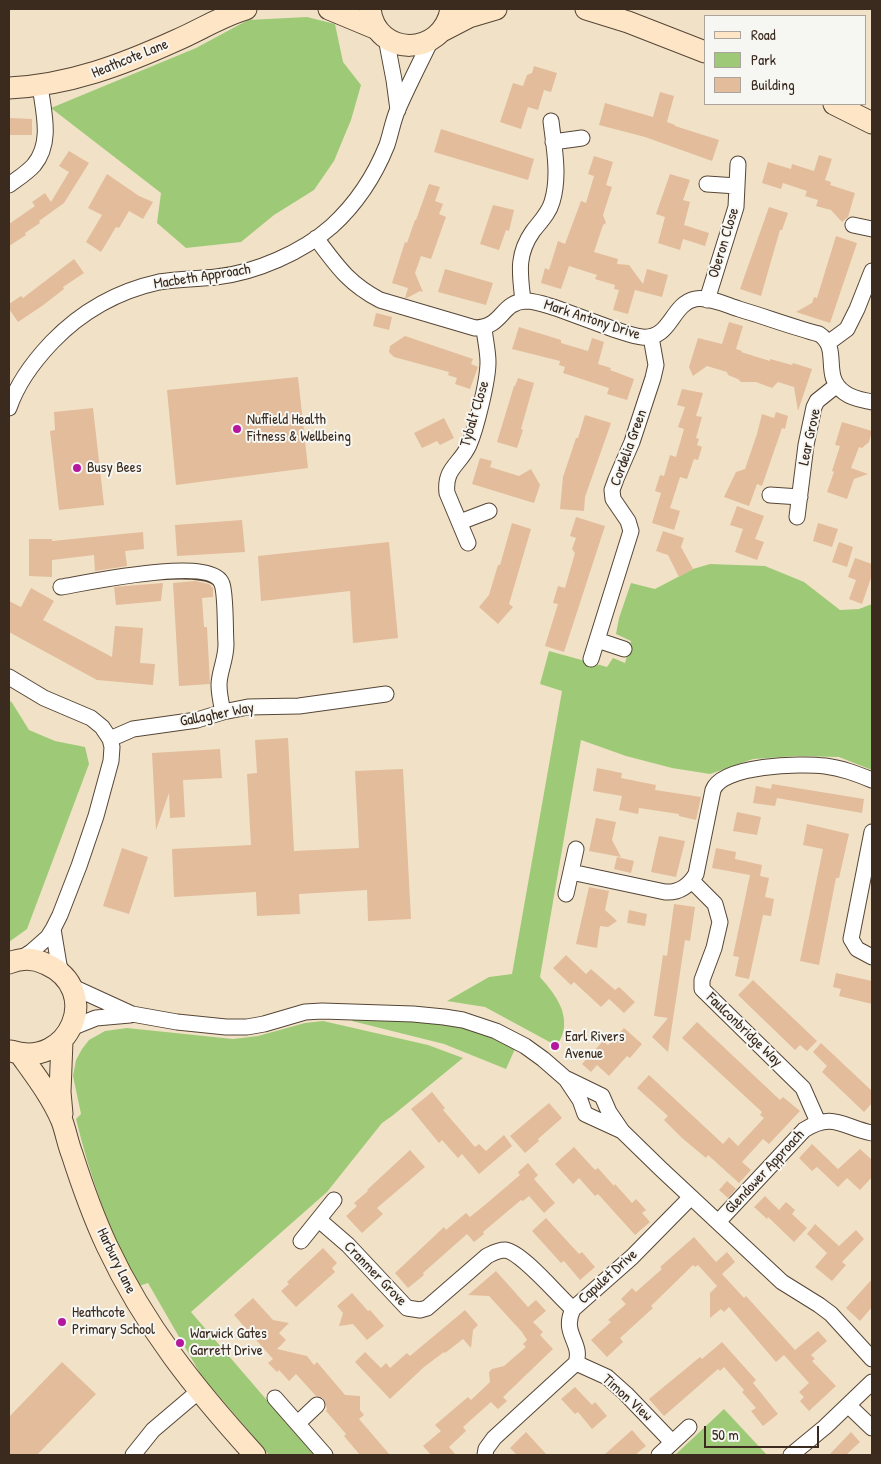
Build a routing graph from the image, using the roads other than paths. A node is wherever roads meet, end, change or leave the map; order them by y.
1 (246, 9) edge
2 (330, 9) edge
3 (370, 9) edge
4 (451, 9) edge
5 (496, 9) edge
6 (586, 9) edge
7 (381, 34) junction
8 (436, 36) junction
9 (704, 52) edge
10 (40, 85) junction
11 (9, 88) edge
12 (836, 105) edge
13 (398, 110) junction
14 (551, 121) dead end
15 (872, 123) edge
16 (582, 138) dead end
17 (553, 142) junction
18 (738, 164) dead end
19 (9, 184) edge
20 (707, 184) dead end
21 (737, 186) junction
22 (852, 225) dead end
23 (872, 229) edge
24 (316, 238) junction
25 (872, 271) edge
26 (707, 300) junction
27 (523, 301) junction
28 (484, 328) junction
29 (651, 337) junction
30 (828, 343) junction
31 (836, 385) junction
32 (872, 402) edge
33 (9, 408) edge
34 (770, 495) dead end
35 (800, 498) junction
36 (489, 511) dead end
37 (798, 517) dead end
38 (460, 522) junction
39 (468, 543) dead end
40 (61, 587) dead end
41 (597, 640) junction
42 (624, 649) dead end
43 (591, 659) dead end
44 (9, 677) edge
45 (386, 694) dead end
46 (223, 712) junction
47 (110, 740) junction
48 (872, 780) edge
49 (872, 832) edge
50 (576, 849) dead end
51 (571, 872) junction
52 (692, 882) junction
53 (566, 894) dead end
54 (53, 929) junction
55 (872, 957) edge
56 (14, 961) edge
57 (68, 982) junction
58 (132, 1014) junction
59 (66, 1034) junction
60 (14, 1052) edge
61 (566, 1079) junction
62 (62, 1122) junction
63 (818, 1122) junction
64 (622, 1131) junction
65 (872, 1133) edge
66 (691, 1197) junction
67 (334, 1200) dead end
68 (319, 1220) junction
69 (718, 1222) junction
70 (301, 1241) dead end
71 (573, 1309) junction
72 (872, 1358) edge
73 (576, 1363) junction
74 (872, 1382) edge
75 (199, 1391) junction
76 (275, 1398) dead end
77 (317, 1405) dead end
78 (848, 1405) junction
79 (298, 1423) junction
80 (689, 1427) dead end
81 (872, 1428) edge
82 (672, 1442) junction
83 (133, 1455) edge
84 (255, 1455) edge
85 (325, 1455) edge
86 (485, 1455) edge
87 (659, 1455) edge
88 (790, 1455) edge

1 - 10 street, Heathcote Lane
2 - 7 street
3 - 7 street
4 - 8 street
5 - 8 street
6 - 9 street
7 - 8 street
7 - 13 street, Macbeth Approach
8 - 13 street, Macbeth Approach
10 - 11 street, Heathcote Lane
10 - 19 street
12 - 15 street
13 - 24 street, Macbeth Approach
14 - 17 street
16 - 17 street
17 - 27 street
18 - 21 street, Oberon Close
20 - 21 street, Oberon Close
21 - 26 street, Oberon Close
22 - 23 street
24 - 28 street
24 - 33 street, Macbeth Approach
25 - 30 street
26 - 29 street, Mark Antony Drive
26 - 30 street, Mark Antony Drive
27 - 28 street, Mark Antony Drive
27 - 29 street, Mark Antony Drive
28 - 38 street, Tybalt Close
29 - 41 street, Cordelia Green
30 - 31 street
31 - 32 street
31 - 35 street, Lear Grove
34 - 35 street
35 - 37 street, Lear Grove
36 - 38 street
38 - 39 street, Tybalt Close
40 - 46 street
41 - 42 street
41 - 43 street, Cordelia Green
44 - 47 street
45 - 46 street, Gallagher Way
46 - 47 street, Gallagher Way
47 - 54 street
48 - 52 street
49 - 55 street
50 - 51 street
51 - 52 street
51 - 53 street
52 - 63 street, Faulconbridge Way
54 - 56 street
54 - 57 street
56 - 57 street
57 - 58 street
57 - 59 street, Harbury Lane
58 - 59 street
58 - 61 street
59 - 60 street
59 - 62 street, Harbury Lane
60 - 62 street, Harbury Lane
61 - 64 street
61 - 64 street
62 - 75 street, Harbury Lane
63 - 65 street, Glendower Approach
63 - 69 street, Glendower Approach
64 - 66 street
66 - 69 street
66 - 71 street, Capulet Drive
67 - 68 street
68 - 70 street
68 - 71 street, Cranmer Grove
69 - 72 street
71 - 73 street, Capulet Drive
73 - 82 street, Timon View
73 - 86 street
74 - 78 street
75 - 83 street
75 - 84 street, Harbury Lane
76 - 79 street
77 - 79 street
78 - 81 street
78 - 88 street
79 - 85 street
80 - 82 street
82 - 87 street

